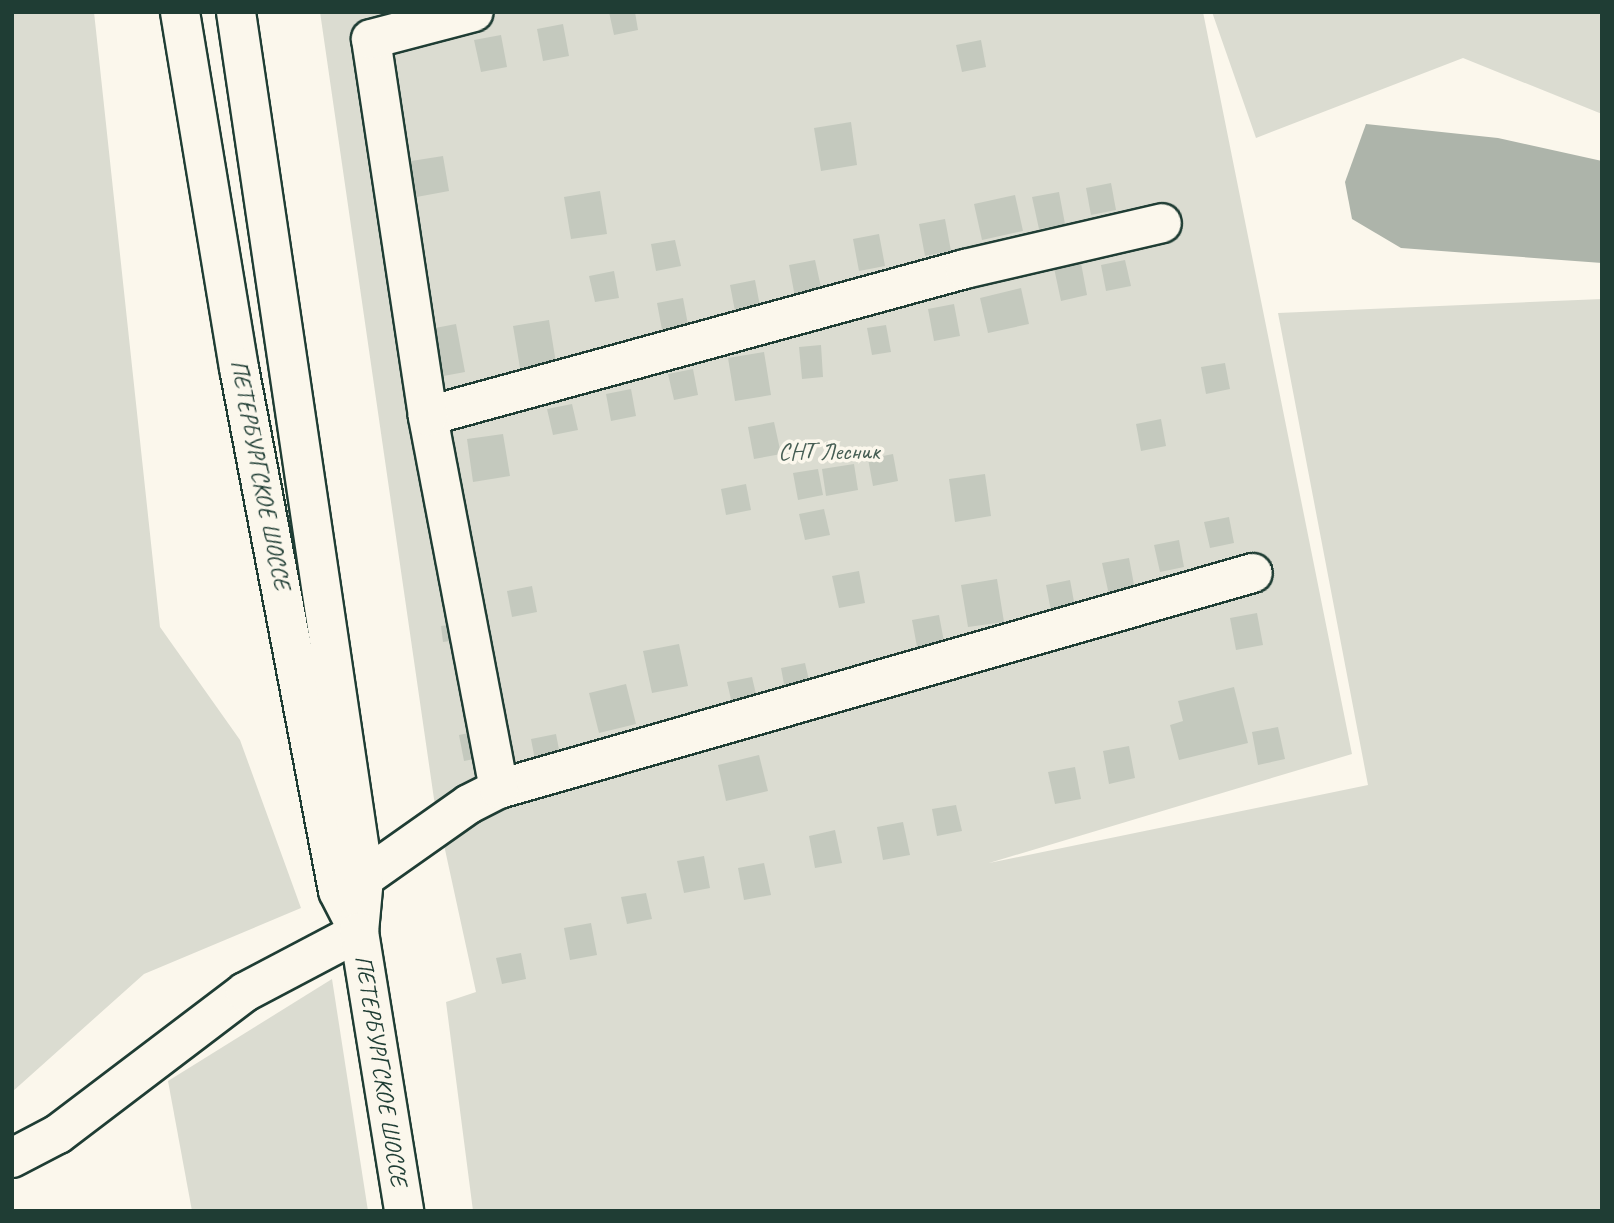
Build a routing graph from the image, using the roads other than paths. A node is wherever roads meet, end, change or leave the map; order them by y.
1 (180, 12) edge
2 (236, 12) edge
3 (474, 12) edge
4 (1162, 223) dead end
5 (428, 416) junction
6 (1254, 573) dead end
7 (499, 789) junction
8 (364, 878) junction
9 (359, 932) junction
10 (12, 1158) edge
11 (404, 1211) edge

1 - 9 main road, ПЕТЕРБУРГСКОЕ ШОССЕ
2 - 8 main road, ПЕТЕРБУРГСКОЕ ШОССЕ
3 - 5 main road
4 - 5 main road
5 - 7 main road
6 - 7 main road
7 - 8 main road
8 - 9 main road, ПЕТЕРБУРГСКОЕ ШОССЕ
9 - 10 main road
9 - 11 main road, ПЕТЕРБУРГСКОЕ ШОССЕ

